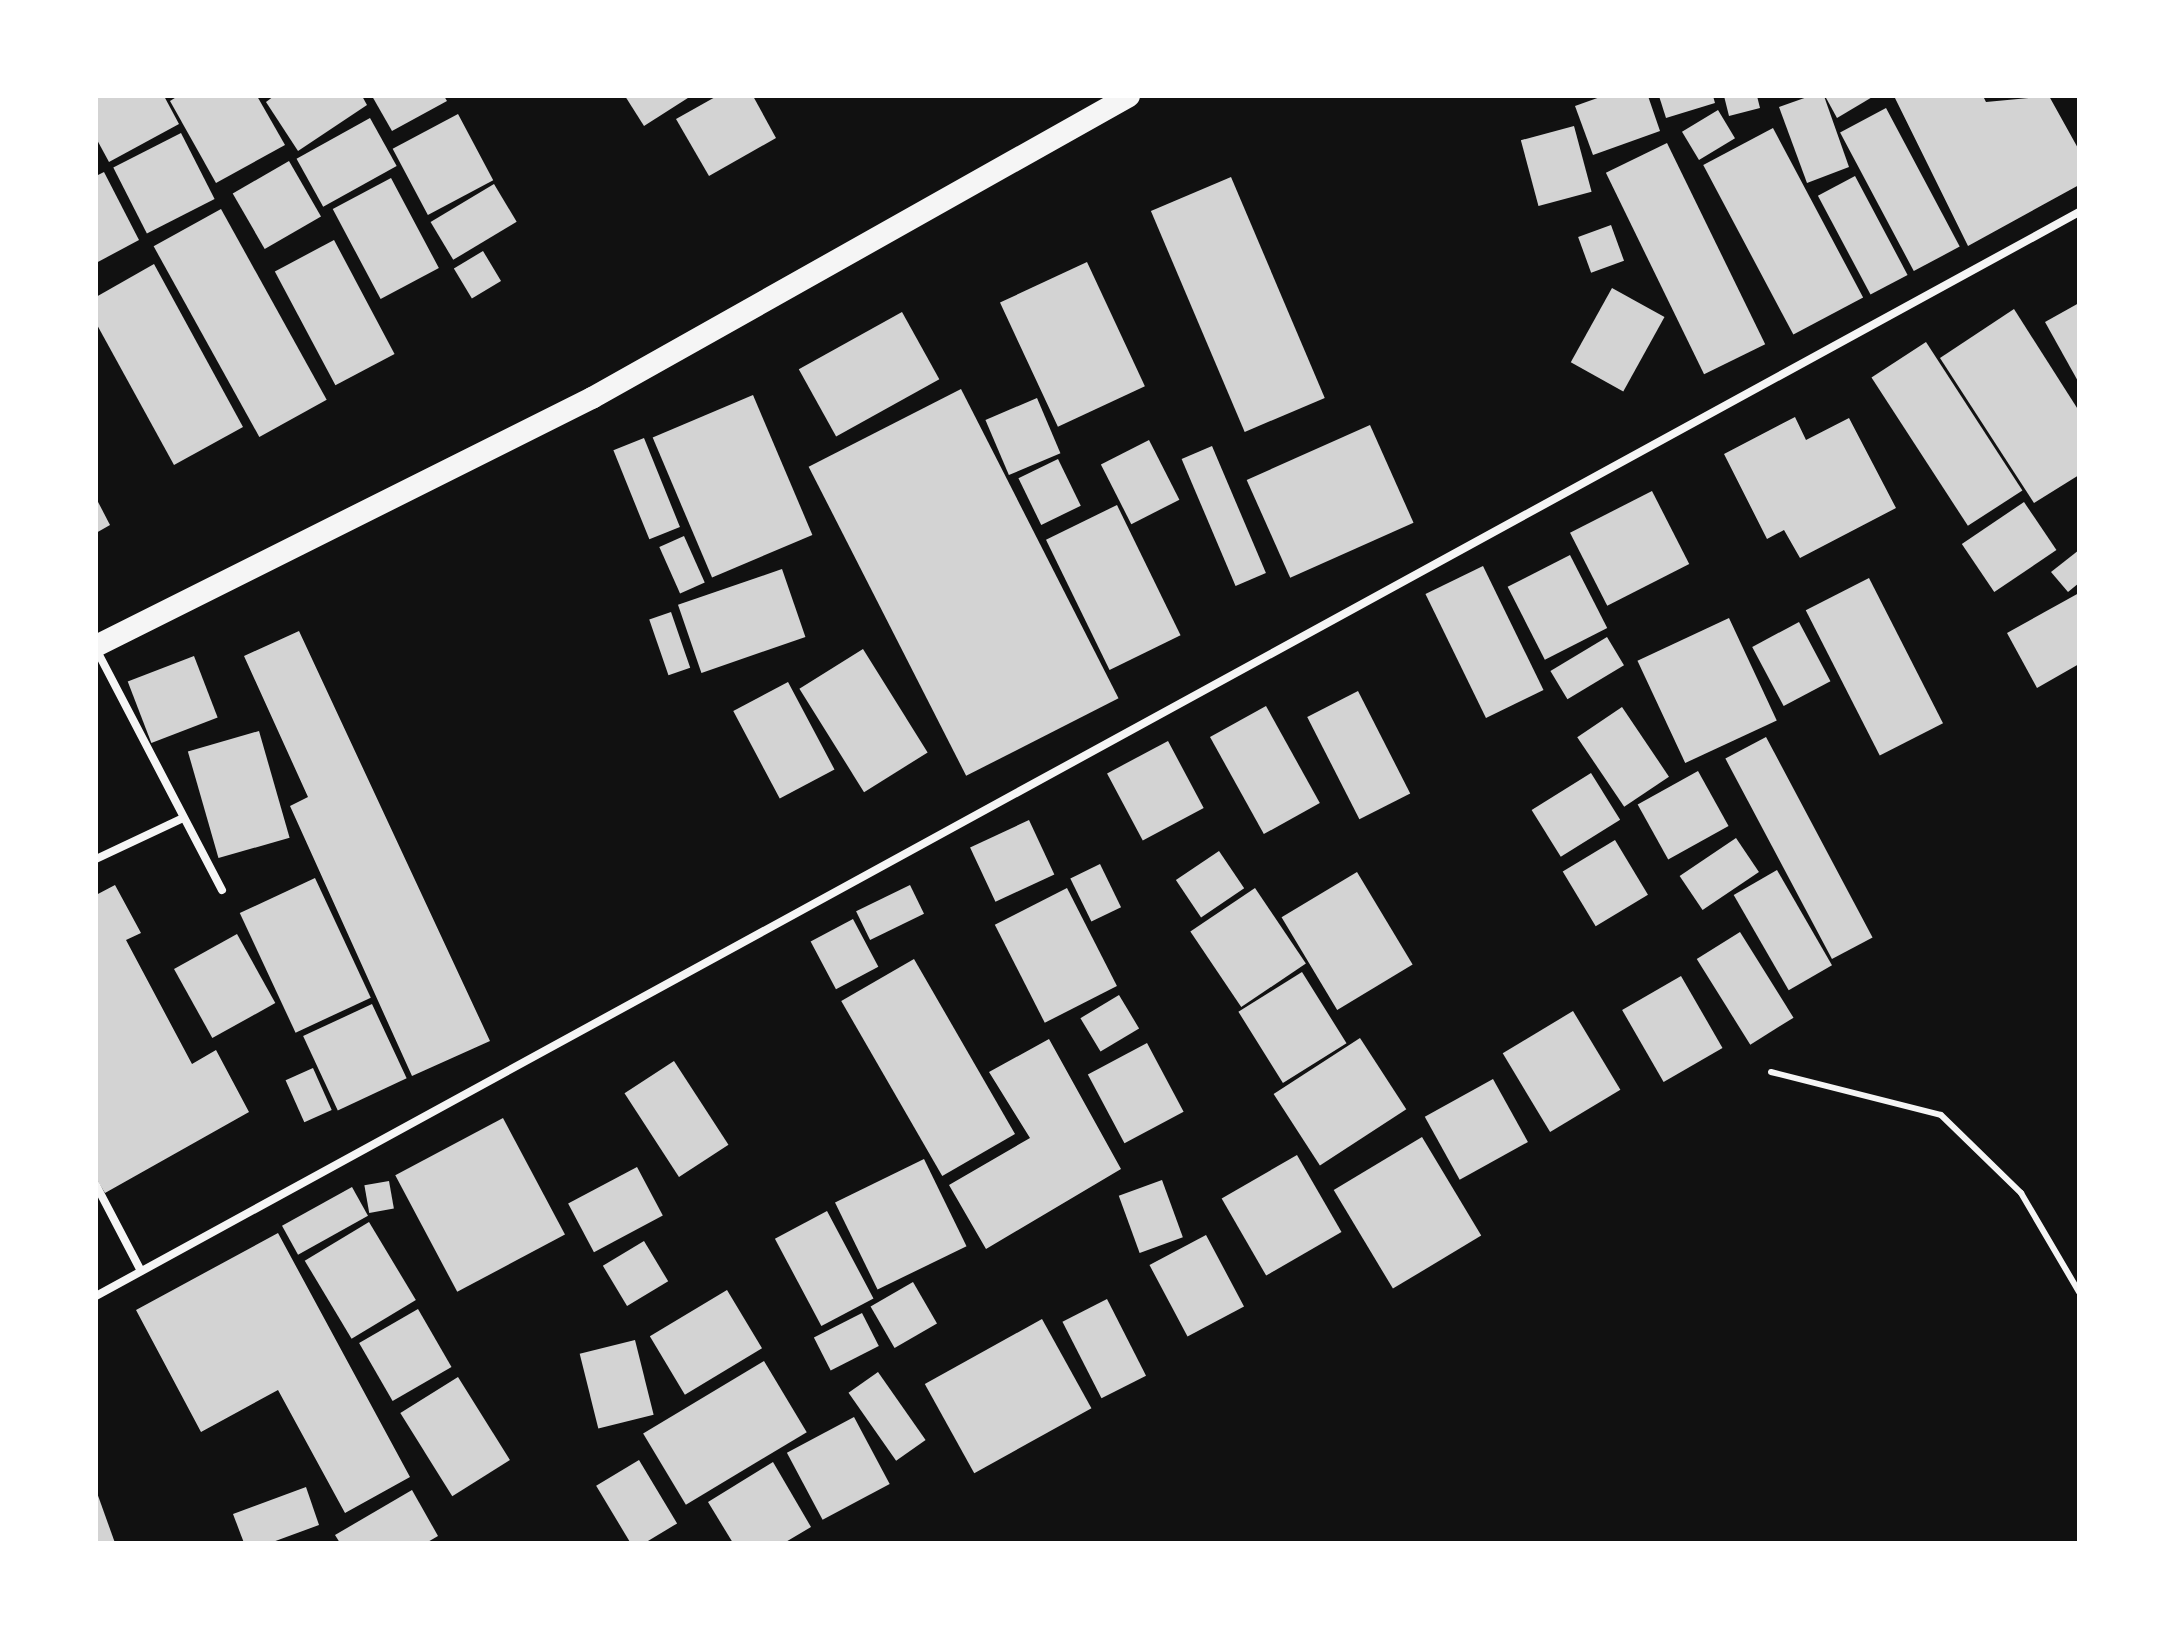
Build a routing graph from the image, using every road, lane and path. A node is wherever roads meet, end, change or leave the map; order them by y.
1 (1129, 96) edge
2 (2079, 212) edge
3 (96, 647) edge
4 (183, 818) junction
5 (96, 859) edge
6 (222, 890) dead end
7 (1771, 1072) dead end
8 (96, 1185) edge
9 (141, 1271) junction
10 (2079, 1292) edge
11 (96, 1296) edge

1 - 3 highway
2 - 9 street
3 - 4 street
4 - 5 street
4 - 6 street
7 - 10 lane
8 - 9 street
9 - 11 street

